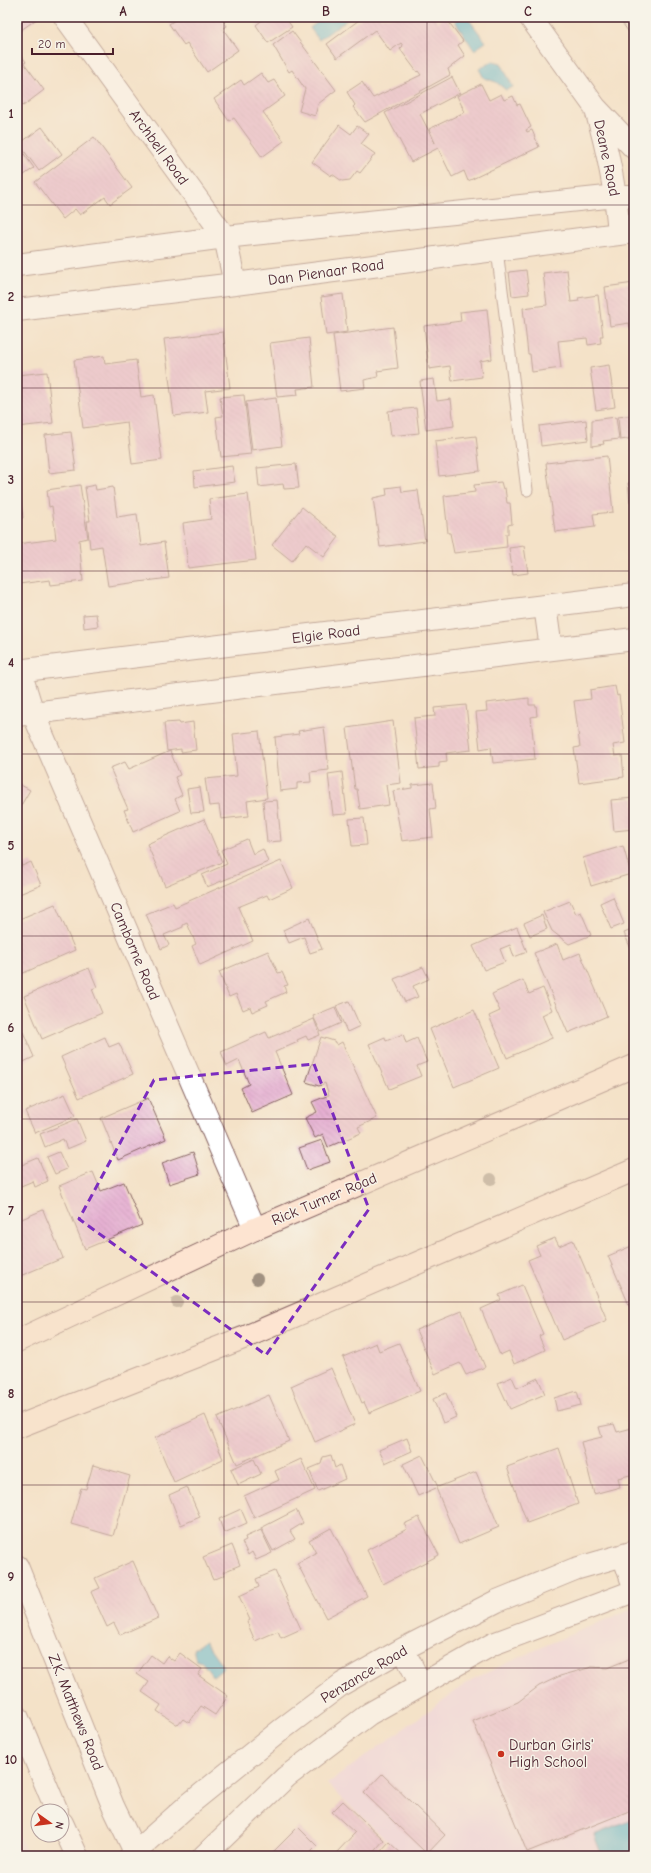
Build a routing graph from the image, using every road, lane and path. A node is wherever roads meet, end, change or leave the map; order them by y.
1 (65, 17) edge
2 (530, 17) edge
3 (595, 106) junction
4 (634, 148) edge
5 (625, 196) edge
6 (626, 233) edge
7 (225, 237) junction
8 (497, 250) junction
9 (17, 265) edge
10 (235, 284) junction
11 (17, 310) edge
12 (527, 490) dead end
13 (634, 595) edge
14 (545, 606) junction
15 (634, 639) edge
16 (551, 649) junction
17 (18, 671) edge
18 (25, 714) edge
19 (634, 1066) edge
20 (634, 1170) edge
21 (255, 1228) junction
22 (17, 1341) edge
23 (17, 1427) edge
24 (628, 1554) edge
25 (17, 1566) edge
26 (634, 1587) edge
27 (634, 1591) edge
28 (403, 1649) junction
29 (421, 1685) junction
30 (17, 1716) edge
31 (54, 1803) edge
32 (70, 1841) edge
33 (134, 1855) edge
34 (77, 1856) edge
35 (204, 1856) edge

1 - 7 street, Archbell Road
2 - 3 street, Deane Road
3 - 4 street, Deane Road
3 - 5 street, Deane Road
5 - 6 street, Deane Road
5 - 7 street
6 - 8 street, Dan Pienaar Road
7 - 9 street
7 - 10 street, Archbell Road
8 - 10 street, Dan Pienaar Road
8 - 12 lane
10 - 11 street, Dan Pienaar Road
13 - 14 street, Elgie Road
14 - 16 street
14 - 17 street, Elgie Road
15 - 16 street
16 - 18 street
17 - 18 street, Camborne Road
18 - 21 street, Camborne Road
19 - 21 main road, Rick Turner Road
20 - 23 main road
21 - 22 main road, Rick Turner Road
24 - 26 street
24 - 28 street, Penzance Road
25 - 33 street, Z.K. Matthews Road
27 - 29 street
28 - 29 street
28 - 33 street, Penzance Road
29 - 35 street
30 - 31 street
32 - 34 street

